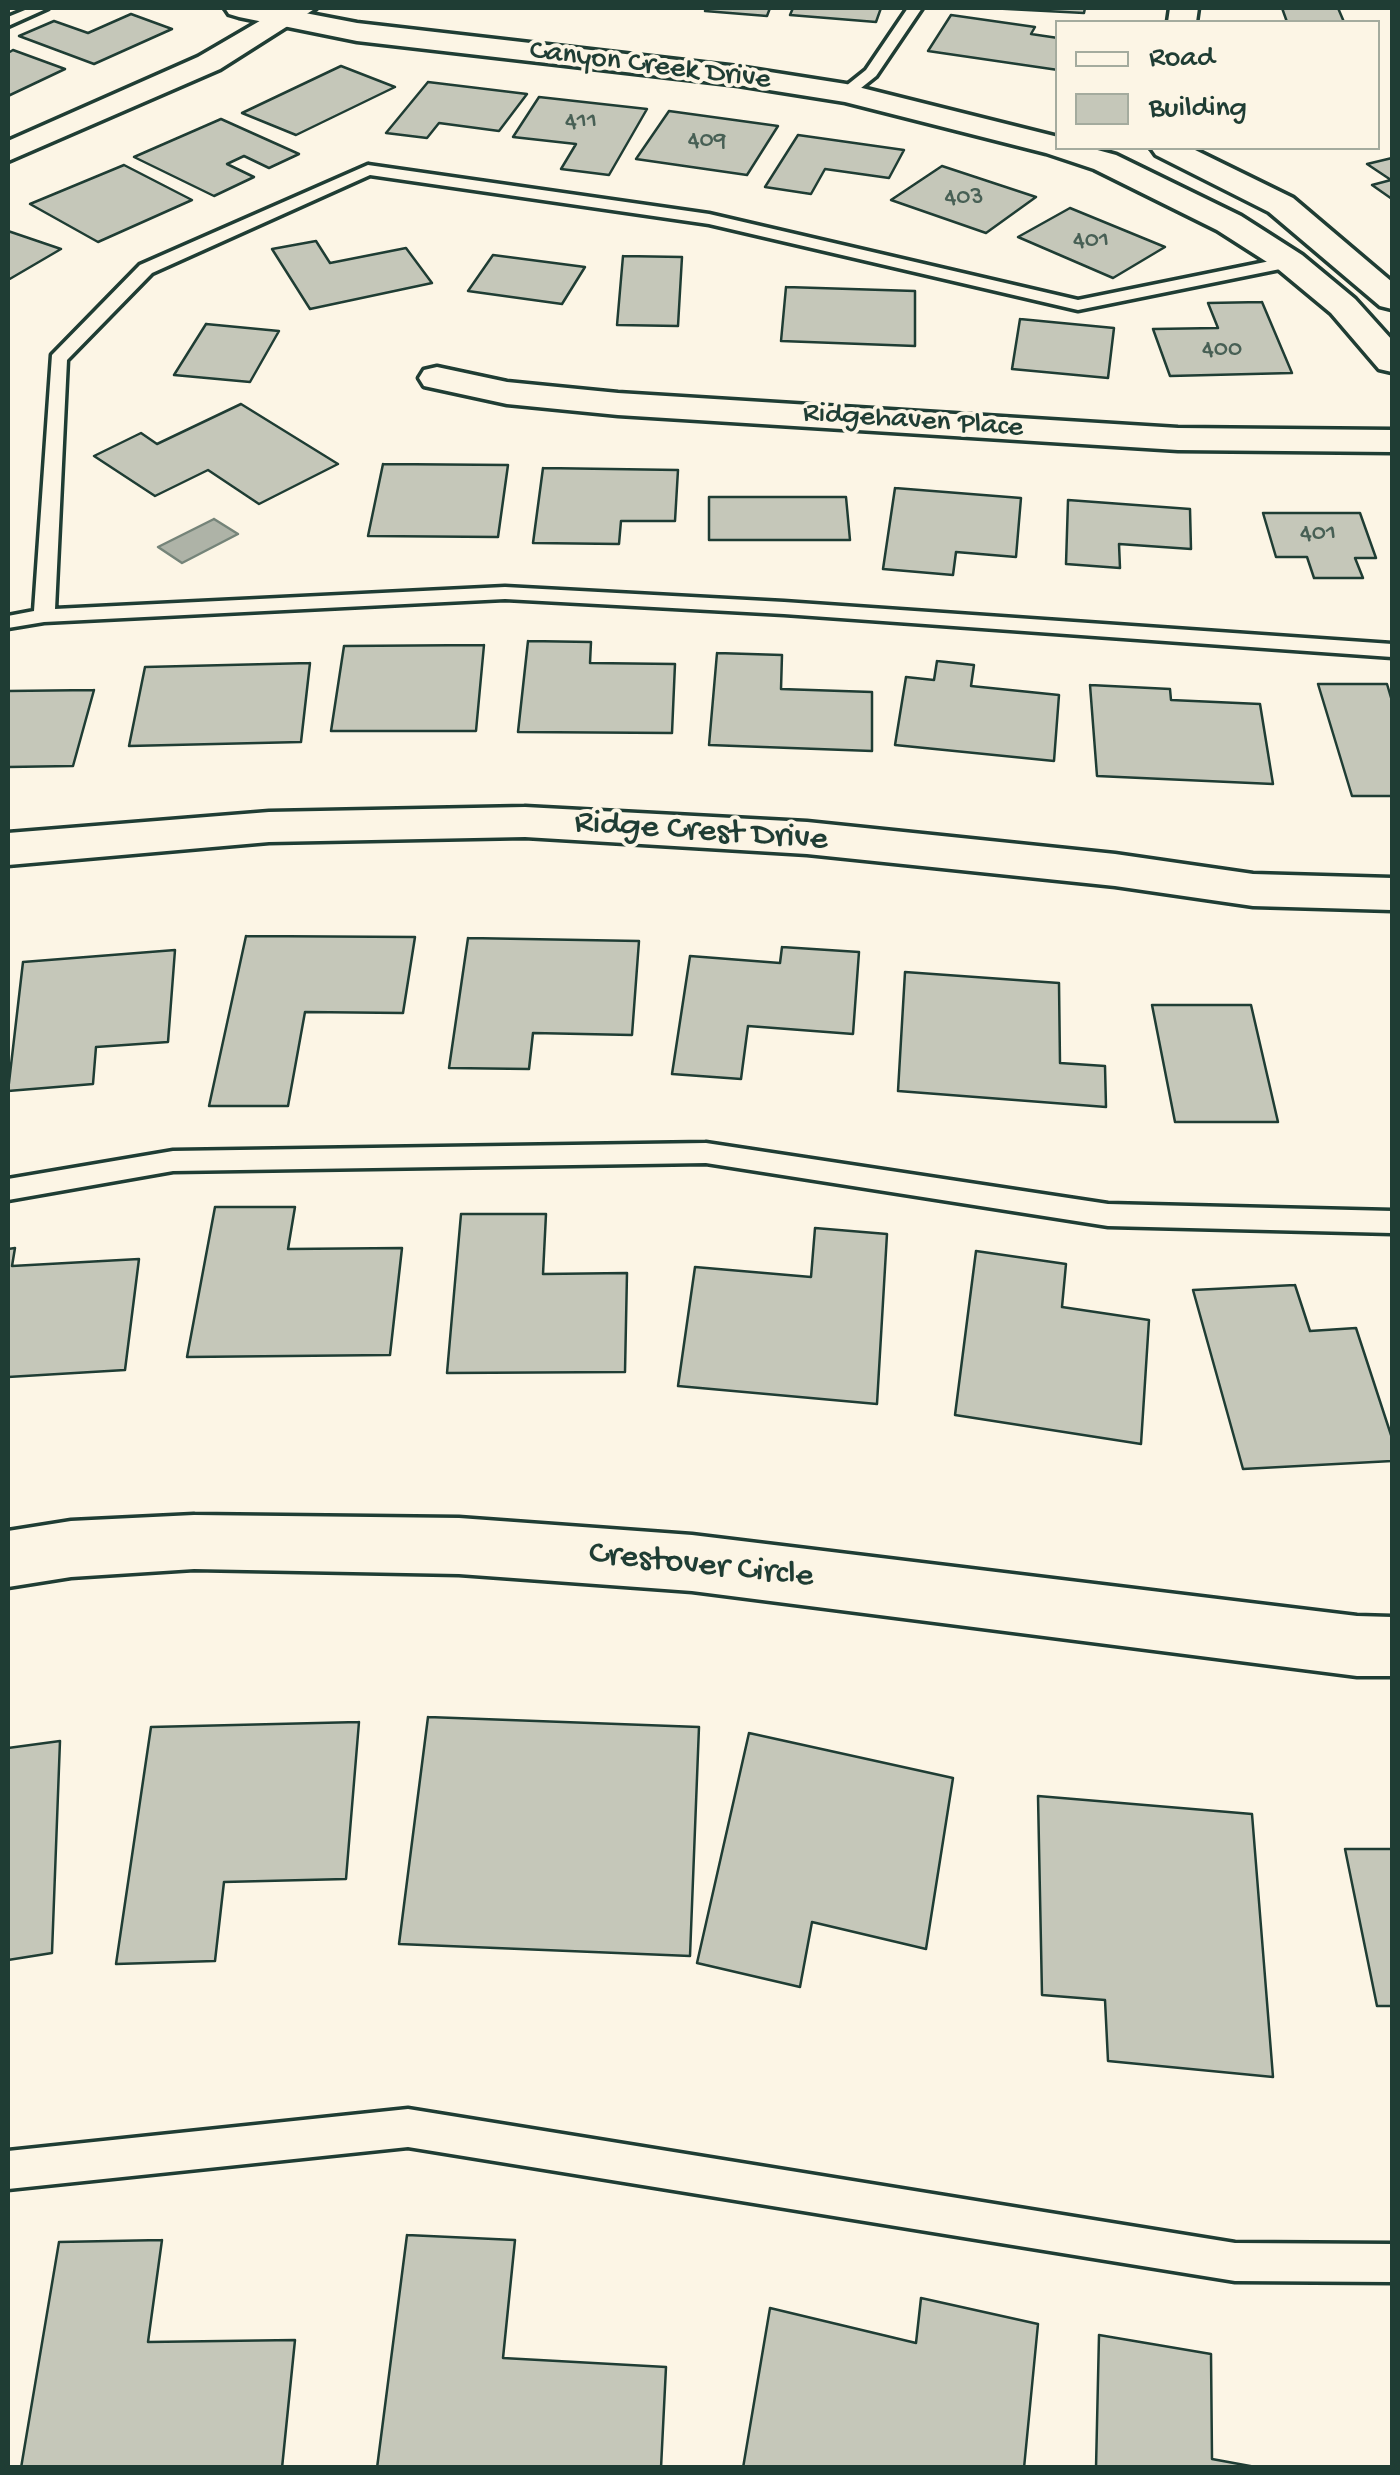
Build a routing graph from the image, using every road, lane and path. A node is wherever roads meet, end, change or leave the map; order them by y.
1 (40, 8) edge
2 (239, 8) edge
3 (378, 8) edge
4 (915, 8) edge
5 (295, 13) edge
6 (8, 22) edge
7 (870, 73) junction
8 (934, 86) dead end
9 (846, 93) junction
10 (1055, 147) edge
11 (1066, 150) edge
12 (1171, 150) edge
13 (8, 152) edge
14 (1290, 262) junction
15 (1392, 298) edge
16 (1392, 361) edge
17 (437, 378) dead end
18 (1392, 441) edge
19 (44, 616) junction
20 (8, 622) edge
21 (1392, 651) edge
22 (8, 849) edge
23 (1392, 894) edge
24 (8, 1190) edge
25 (1392, 1222) edge
26 (8, 1559) edge
27 (1392, 1646) edge
28 (8, 2170) edge
29 (1392, 2264) edge

1 - 6 lane
2 - 5 street, Canyon Creek Drive
3 - 7 street, Canyon Creek Drive
4 - 7 lane
5 - 9 street, Canyon Creek Drive
5 - 13 street
7 - 8 street, Canyon Creek Drive
7 - 9 lane
9 - 10 street, Canyon Creek Drive
11 - 14 street, Canyon Creek Drive
12 - 15 street
14 - 16 street, Canyon Creek Drive
14 - 19 lane
17 - 18 street, Ridgehaven Place
19 - 20 lane
19 - 21 lane
22 - 23 street, Ridge Crest Drive
24 - 25 lane
26 - 27 street, Crestover Circle
28 - 29 lane

